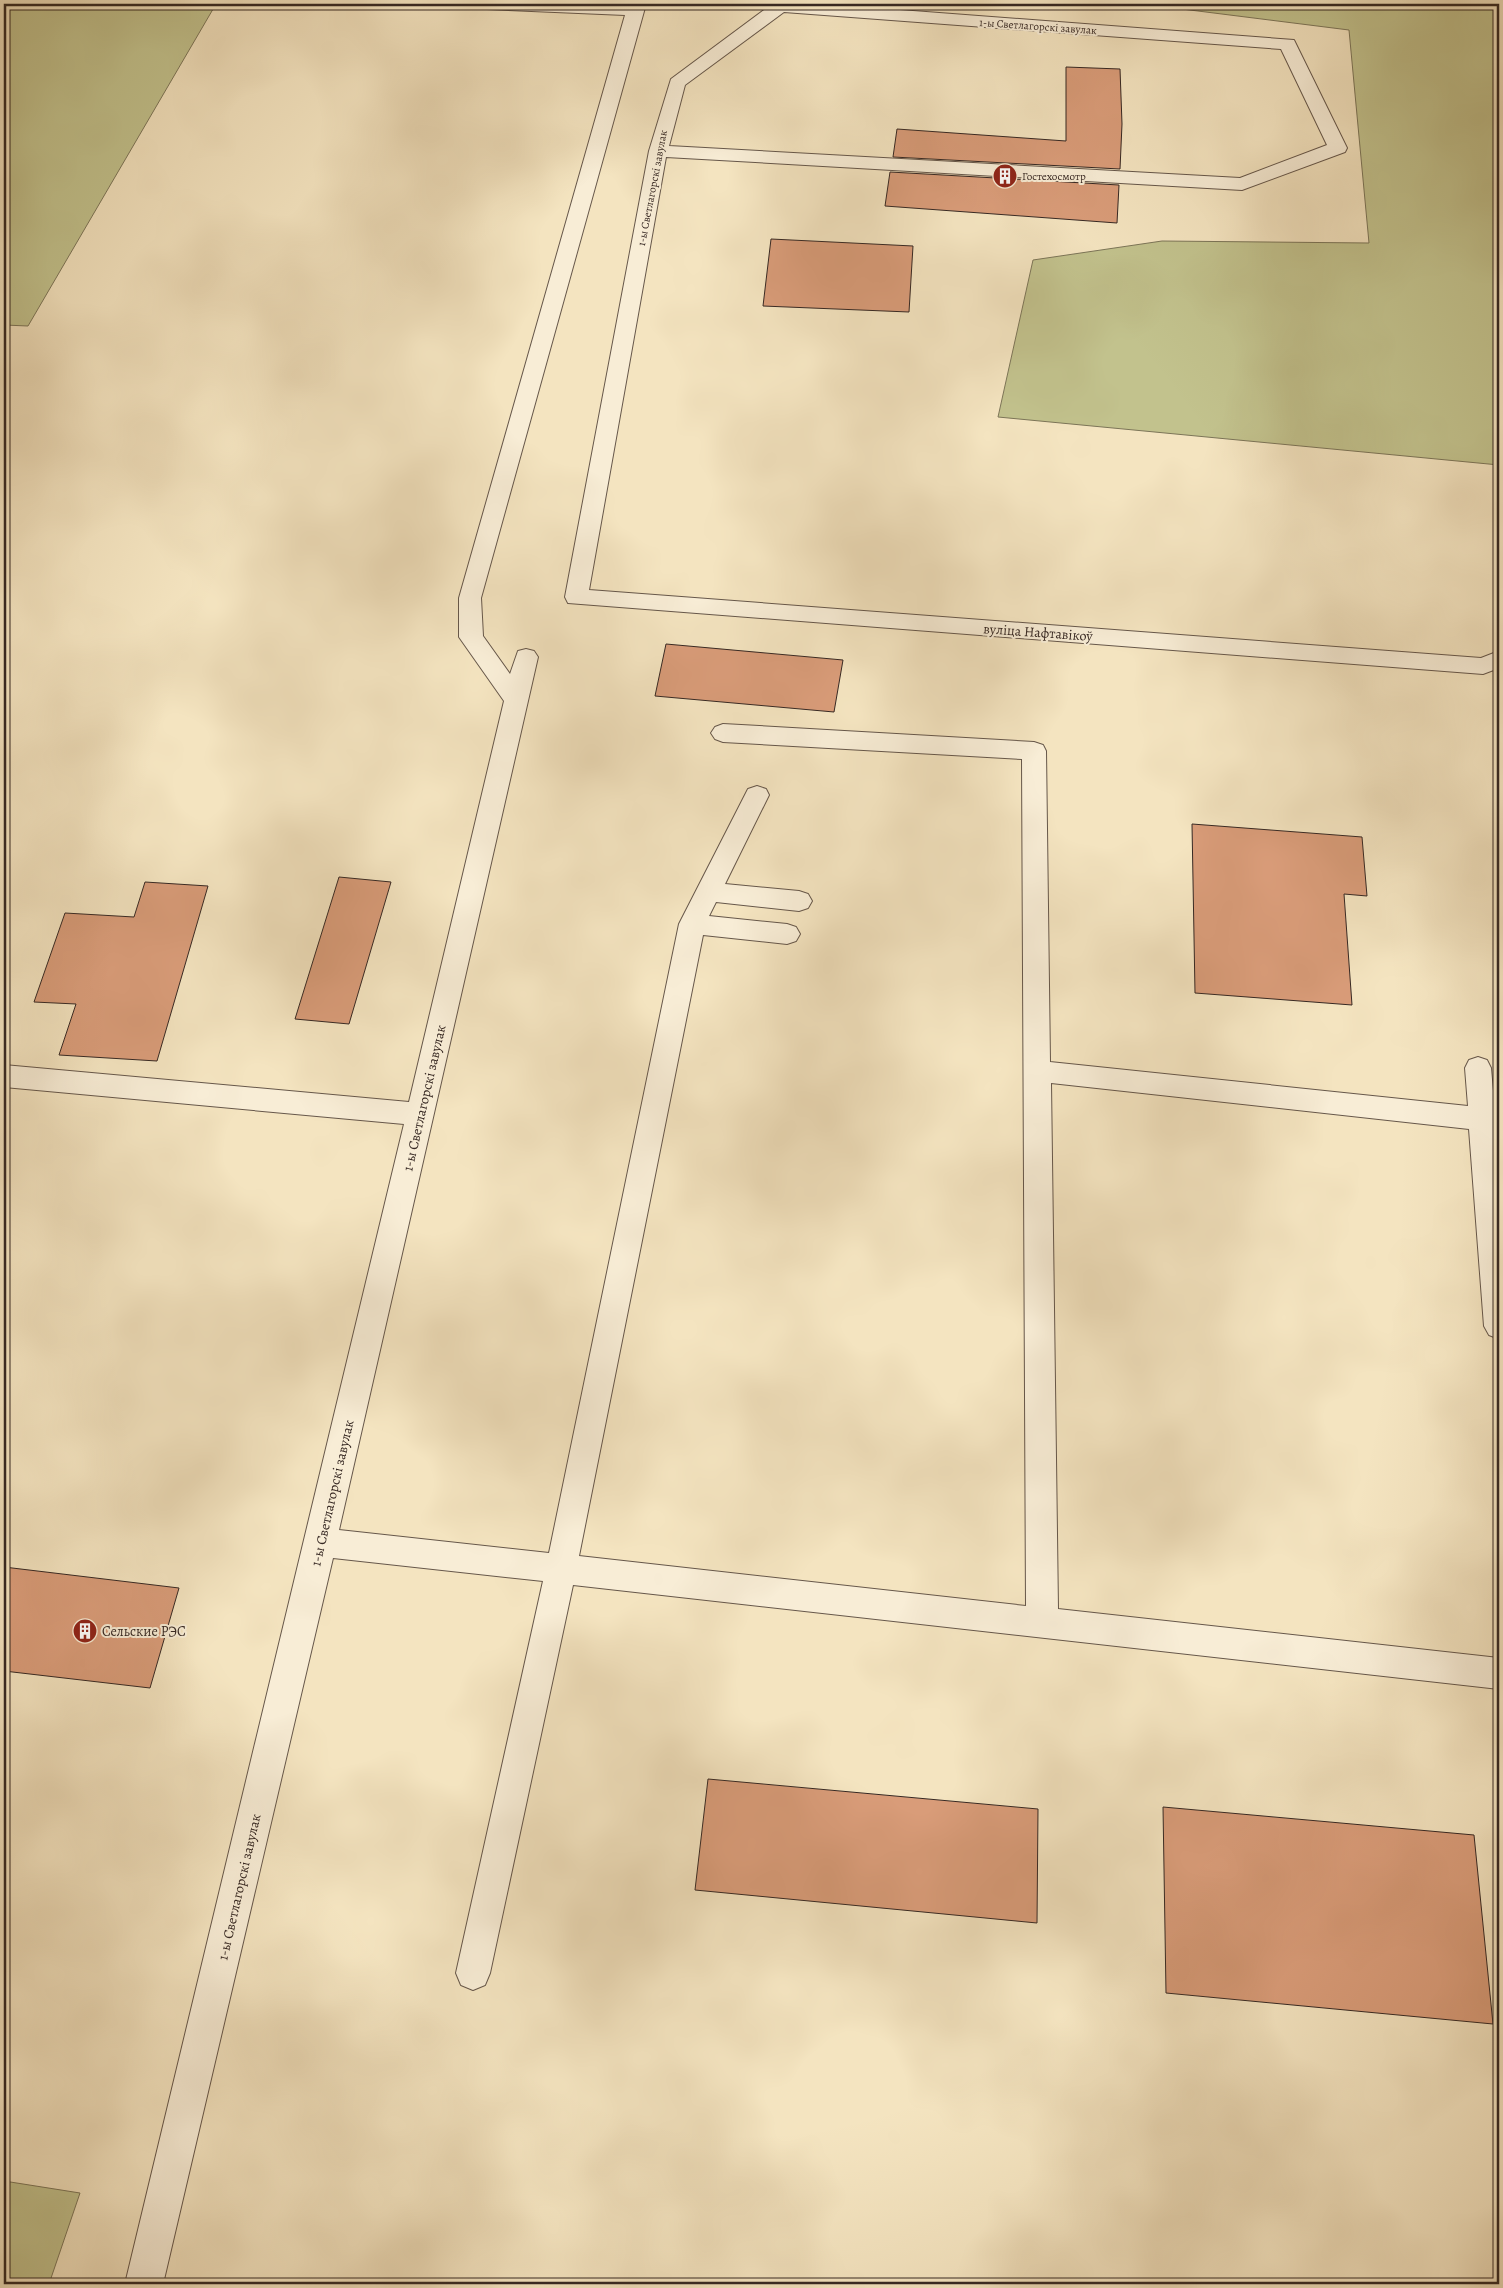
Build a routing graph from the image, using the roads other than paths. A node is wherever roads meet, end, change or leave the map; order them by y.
1 (488, 4) edge
2 (636, 7) edge
3 (658, 151) junction
4 (576, 597) joint
5 (526, 656) dead end
6 (1499, 659) edge
7 (516, 700) junction
8 (723, 734) dead end
9 (757, 795) dead end
10 (708, 892) junction
11 (799, 901) dead end
12 (692, 924) junction
13 (787, 934) dead end
14 (1478, 1068) dead end
15 (1037, 1071) junction
16 (4, 1076) edge
17 (420, 1114) junction
18 (1482, 1119) junction
19 (1499, 1326) edge
20 (321, 1542) junction
21 (561, 1569) junction
22 (1042, 1622) junction
23 (1499, 1674) edge
24 (473, 1973) dead end
25 (144, 2284) edge

1 - 2 street
2 - 7 street
3 - 3 street, 1-ы Светлагорскі завулак
3 - 4 street, 1-ы Светлагорскі завулак
4 - 6 street, вуліца Нафтавікоў
5 - 7 street, 1-ы Светлагорскі завулак
7 - 17 street, 1-ы Светлагорскі завулак
8 - 15 street
9 - 10 street
10 - 11 street
10 - 12 street
12 - 13 street
12 - 21 street
14 - 18 street
15 - 18 street
15 - 22 street
16 - 17 street
17 - 20 street, 1-ы Светлагорскі завулак
18 - 19 street
20 - 21 street
20 - 25 street, 1-ы Светлагорскі завулак
21 - 22 street
21 - 24 street
22 - 23 street

